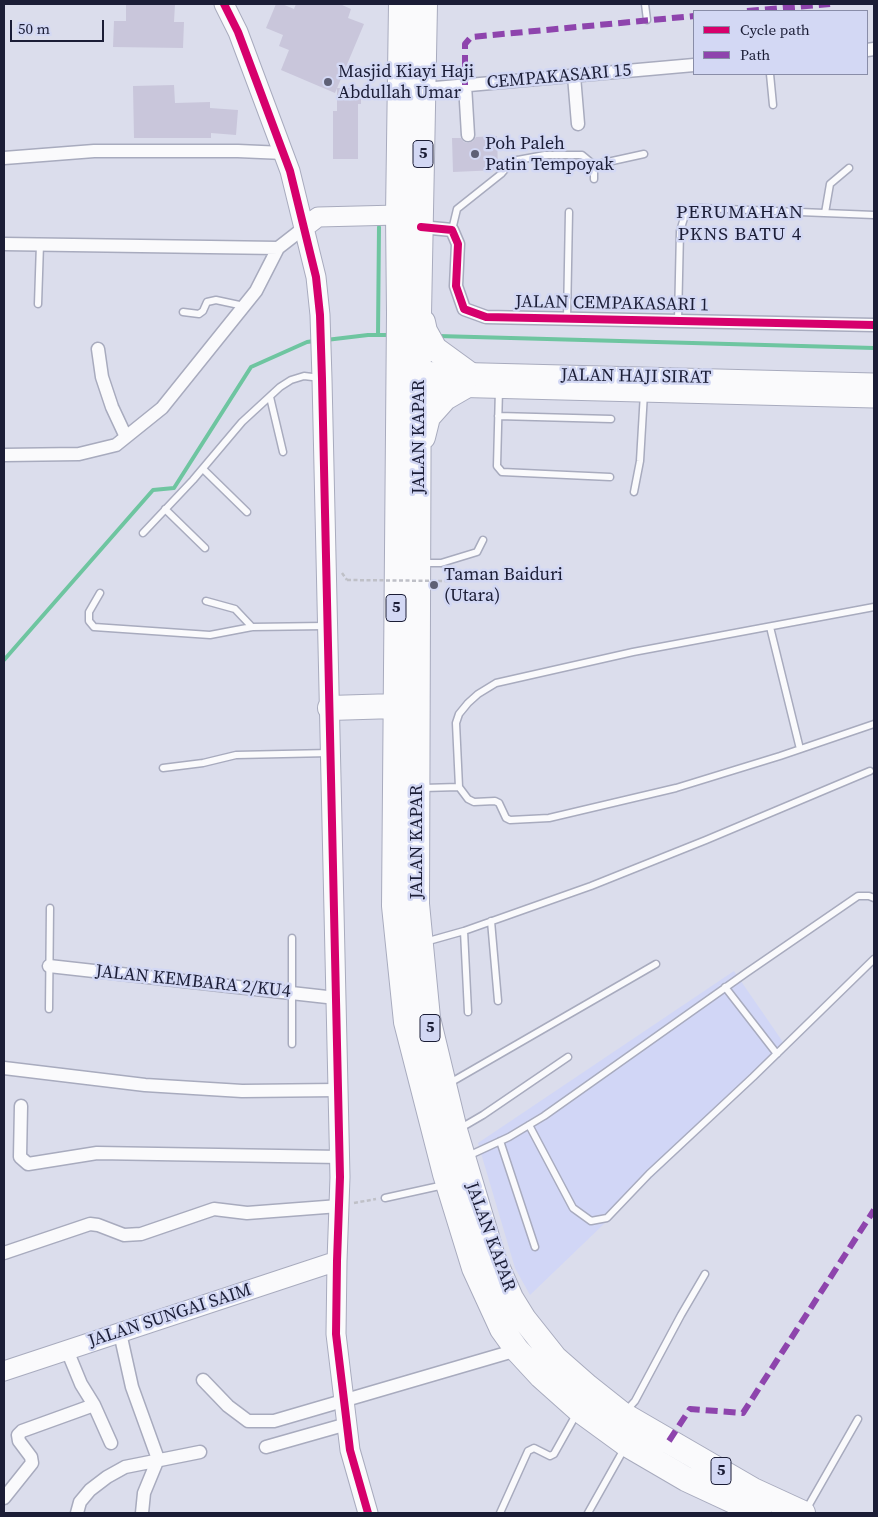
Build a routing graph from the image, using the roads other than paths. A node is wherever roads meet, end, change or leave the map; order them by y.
1 (224, 4) edge
2 (402, 4) edge
3 (425, 4) edge
4 (645, 4) edge
5 (646, 20) dead end
6 (693, 65) edge
7 (770, 75) edge
8 (574, 76) junction
9 (465, 85) junction
10 (424, 89) junction
11 (774, 105) dead end
12 (578, 124) dead end
13 (468, 135) dead end
14 (284, 153) junction
15 (644, 154) dead end
16 (4, 158) edge
17 (594, 165) junction
18 (849, 168) dead end
19 (594, 179) dead end
20 (569, 212) dead end
21 (825, 213) junction
22 (398, 215) junction
23 (874, 215) edge
24 (305, 227) junction
25 (421, 227) junction
26 (452, 230) junction
27 (4, 244) edge
28 (40, 244) junction
29 (278, 248) junction
30 (38, 304) dead end
31 (244, 306) junction
32 (183, 312) dead end
33 (567, 318) junction
34 (678, 321) junction
35 (874, 325) edge
36 (413, 348) junction
37 (98, 350) dead end
38 (322, 379) junction
39 (466, 380) junction
40 (874, 383) edge
41 (499, 388) junction
42 (644, 392) junction
43 (270, 397) junction
44 (874, 398) edge
45 (498, 416) junction
46 (611, 419) dead end
47 (126, 437) junction
48 (283, 452) dead end
49 (4, 455) edge
50 (419, 455) junction
51 (203, 469) junction
52 (610, 477) dead end
53 (634, 492) dead end
54 (165, 509) junction
55 (248, 512) dead end
56 (142, 533) dead end
57 (483, 540) dead end
58 (205, 548) dead end
59 (408, 562) junction
60 (100, 593) dead end
61 (206, 601) dead end
62 (874, 607) edge
63 (328, 626) junction
64 (252, 627) junction
65 (770, 627) junction
66 (386, 706) junction
67 (340, 707) junction
68 (874, 724) edge
69 (800, 749) junction
70 (331, 753) junction
71 (163, 768) dead end
72 (870, 771) dead end
73 (459, 787) junction
74 (417, 788) junction
75 (874, 898) edge
76 (50, 908) dead end
77 (491, 921) junction
78 (464, 931) junction
79 (292, 938) dead end
80 (421, 943) junction
81 (874, 959) edge
82 (656, 964) dead end
83 (50, 966) junction
84 (725, 987) junction
85 (292, 993) junction
86 (336, 998) junction
87 (498, 1001) dead end
88 (50, 1009) dead end
89 (468, 1012) dead end
90 (292, 1044) dead end
91 (777, 1054) junction
92 (568, 1057) dead end
93 (4, 1068) edge
94 (445, 1086) junction
95 (338, 1090) junction
96 (21, 1106) dead end
97 (529, 1125) junction
98 (456, 1130) junction
99 (500, 1141) junction
100 (340, 1157) junction
101 (463, 1158) junction
102 (448, 1184) junction
103 (385, 1198) road end
104 (339, 1206) junction
105 (535, 1247) dead end
106 (4, 1253) edge
107 (336, 1261) junction
108 (705, 1274) dead end
109 (120, 1333) junction
110 (68, 1350) junction
111 (516, 1350) junction
112 (4, 1371) edge
113 (203, 1380) dead end
114 (344, 1399) junction
115 (94, 1405) junction
116 (578, 1409) junction
117 (622, 1414) junction
118 (858, 1419) dead end
119 (347, 1424) junction
120 (111, 1443) dead end
121 (626, 1444) junction
122 (266, 1447) dead end
123 (200, 1452) dead end
124 (158, 1459) junction
125 (4, 1498) edge
126 (747, 1511) edge
127 (77, 1513) edge
128 (142, 1513) edge
129 (368, 1513) edge
130 (500, 1513) edge
131 (588, 1513) edge
132 (804, 1513) edge

1 - 14 street
2 - 22 highway, JALAN KAPAR / 5
3 - 10 highway, JALAN KAPAR / 5
4 - 5 lane
6 - 8 street, CEMPAKASARI 15
7 - 11 lane
8 - 9 street, CEMPAKASARI 15
8 - 12 street
9 - 10 street, CEMPAKASARI 15
9 - 13 street
10 - 25 highway, JALAN KAPAR / 5
14 - 16 street
14 - 24 street
15 - 17 lane
17 - 19 lane
17 - 26 lane
18 - 21 lane
20 - 33 lane
21 - 23 lane
21 - 34 lane
22 - 24 street
22 - 36 highway, JALAN KAPAR / 5
24 - 29 street
24 - 38 street
25 - 26 street
25 - 36 highway, JALAN KAPAR / 5
26 - 33 street, JALAN CEMPAKASARI 1
27 - 28 street
28 - 29 street
28 - 30 lane
29 - 31 street
31 - 32 lane
31 - 47 street
33 - 34 street, JALAN CEMPAKASARI 1
34 - 35 street, JALAN CEMPAKASARI 1
36 - 39 highway
36 - 39 street, JALAN HAJI SIRAT
36 - 50 highway, JALAN KAPAR / 5
36 - 59 highway, JALAN KAPAR / 5
37 - 47 street
38 - 43 lane
38 - 63 street
39 - 40 street, JALAN HAJI SIRAT
39 - 41 street, JALAN HAJI SIRAT
39 - 50 highway
41 - 42 street, JALAN HAJI SIRAT
41 - 45 lane
42 - 44 street, JALAN HAJI SIRAT
42 - 53 lane
43 - 48 lane
43 - 51 lane
45 - 46 lane
45 - 52 lane
47 - 49 street
50 - 59 highway, JALAN KAPAR / 5
51 - 54 lane
51 - 55 lane
54 - 56 lane
54 - 58 lane
57 - 59 lane
59 - 66 highway, JALAN KAPAR / 5
59 - 74 highway, JALAN KAPAR / 5
60 - 64 lane
61 - 64 lane
62 - 65 lane
63 - 64 lane
63 - 67 street
65 - 69 lane
65 - 73 lane
66 - 67 highway
66 - 102 highway, JALAN KAPAR / 5
67 - 70 street
68 - 69 lane
69 - 73 lane
70 - 71 lane
70 - 86 street
72 - 77 lane
73 - 74 lane
74 - 80 highway, JALAN KAPAR / 5
75 - 84 lane
76 - 83 lane
77 - 78 lane
77 - 87 lane
78 - 80 lane
78 - 89 lane
79 - 85 lane
80 - 94 highway, JALAN KAPAR / 5
81 - 91 lane
82 - 94 lane
83 - 85 street, JALAN KEMBARA 2/KU4
83 - 88 lane
84 - 91 lane
84 - 97 lane
85 - 86 street, JALAN KEMBARA 2/KU4
85 - 90 lane
86 - 95 street
91 - 97 lane
92 - 98 lane
93 - 95 street
94 - 98 highway, JALAN KAPAR / 5
95 - 100 street
96 - 100 street
97 - 99 lane
98 - 101 highway, JALAN KAPAR / 5
99 - 101 lane
99 - 105 lane
100 - 104 street
101 - 117 highway, JALAN KAPAR / 5
102 - 103 lane
102 - 111 highway, JALAN KAPAR / 5
104 - 106 street
104 - 107 street
107 - 109 street, JALAN SUNGAI SAIM
107 - 114 street
108 - 117 lane
109 - 110 street, JALAN SUNGAI SAIM
109 - 124 street
110 - 112 street, JALAN SUNGAI SAIM
110 - 115 street
111 - 114 street
111 - 116 highway, JALAN KAPAR / 5
113 - 114 street
114 - 119 street
115 - 120 street
115 - 125 street
116 - 121 highway, JALAN KAPAR / 5
116 - 130 lane
117 - 132 highway, JALAN KAPAR / 5
118 - 132 lane
119 - 122 street
119 - 129 street
121 - 126 highway, JALAN KAPAR / 5
121 - 131 lane
123 - 124 street
124 - 127 street
124 - 128 street

